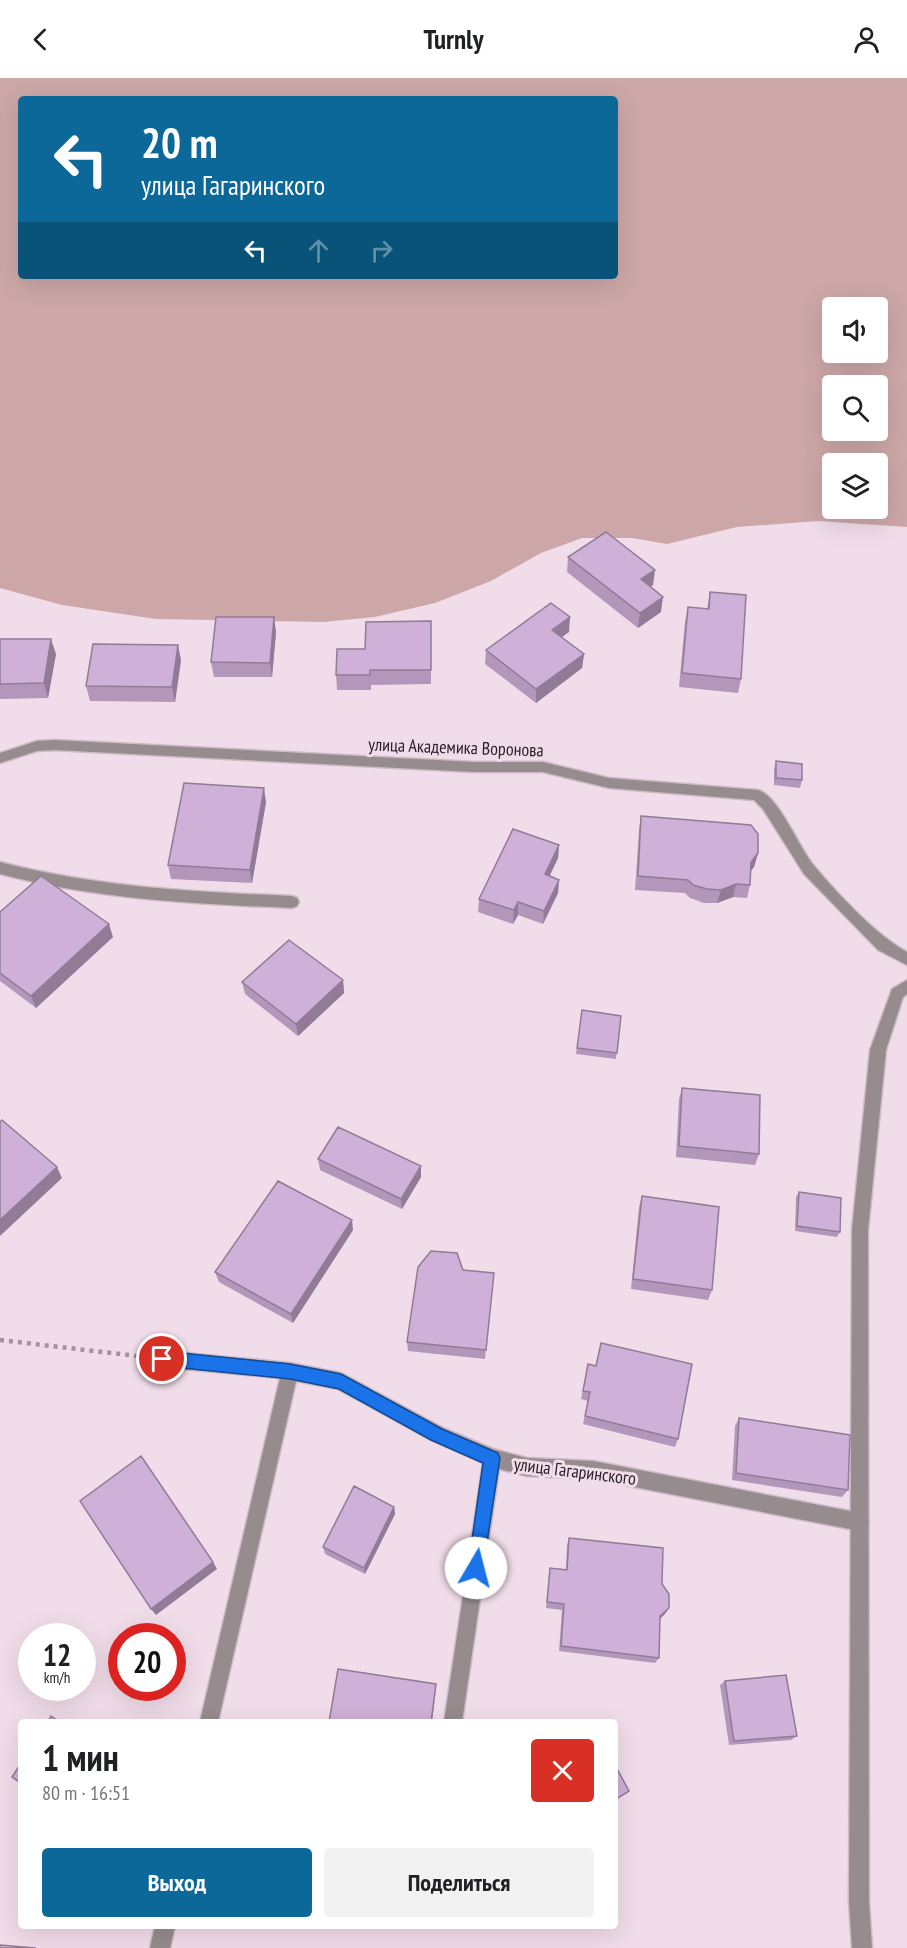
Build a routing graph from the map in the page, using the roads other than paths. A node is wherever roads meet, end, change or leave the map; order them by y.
1 (0, 758) edge
2 (0, 868) edge
3 (292, 902) dead end
4 (907, 959) edge
5 (907, 986) edge
6 (162, 1359) road end
7 (290, 1371) junction
8 (492, 1458) junction
9 (860, 1522) junction
10 (210, 1719) edge
11 (453, 1719) edge
12 (164, 1929) edge
13 (160, 1948) edge
14 (862, 1948) edge

1 - 4 street, улица Академика Воронова
2 - 3 street
5 - 9 street
6 - 7 street, улица Гагаринского
7 - 8 street, улица Гагаринского
7 - 10 street
8 - 9 street, улица Гагаринского
8 - 11 street
9 - 14 street
12 - 13 street

